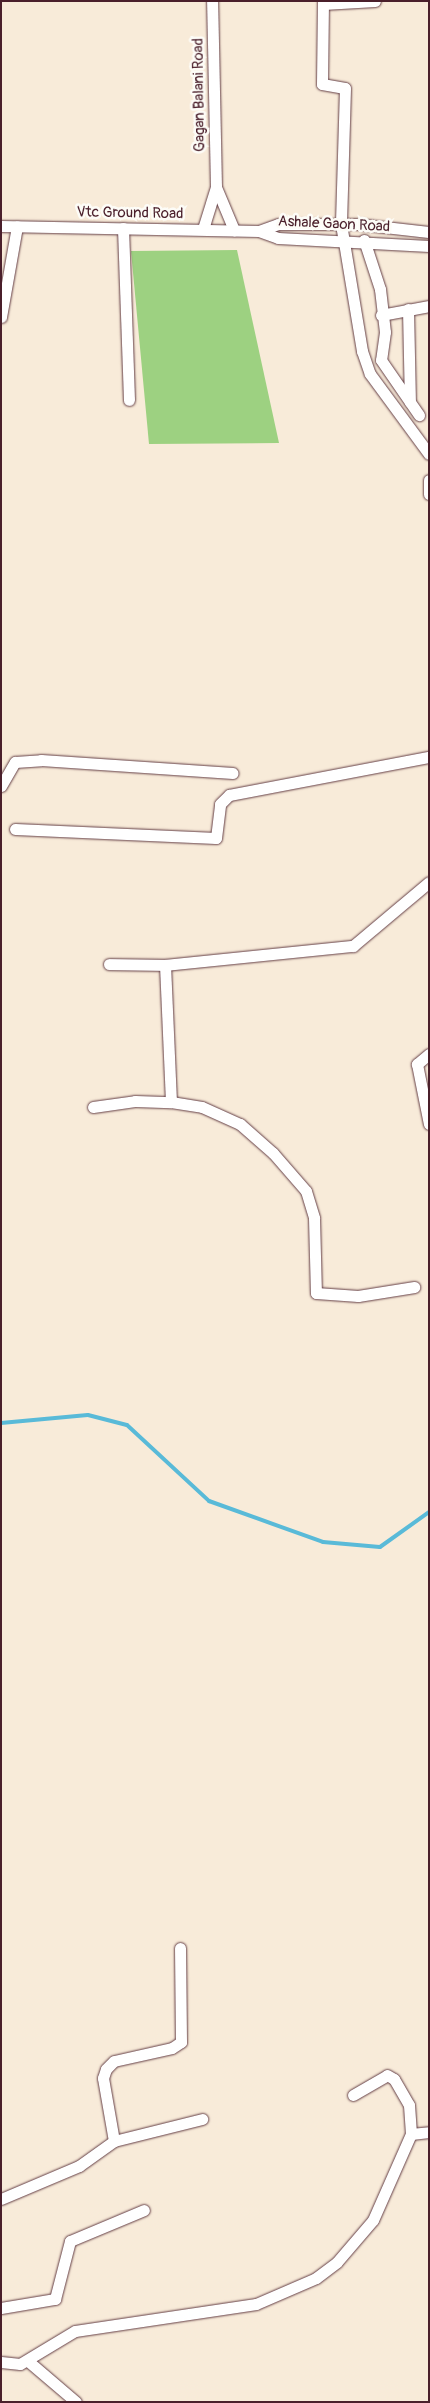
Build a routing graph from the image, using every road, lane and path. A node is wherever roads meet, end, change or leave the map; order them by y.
1 (212, 1) edge
2 (375, 1) edge
3 (323, 3) edge
4 (216, 187) junction
5 (341, 224) junction
6 (1, 226) edge
7 (17, 226) junction
8 (124, 228) junction
9 (203, 229) junction
10 (234, 230) junction
11 (259, 231) junction
12 (429, 232) edge
13 (344, 239) junction
14 (364, 240) junction
15 (429, 246) edge
16 (429, 306) edge
17 (408, 310) junction
18 (381, 315) junction
19 (1, 317) edge
20 (129, 400) dead end
21 (410, 402) junction
22 (419, 415) dead end
23 (429, 454) edge
24 (429, 480) edge
25 (429, 494) edge
26 (429, 757) edge
27 (233, 772) dead end
28 (1, 786) edge
29 (15, 829) dead end
30 (429, 883) edge
31 (109, 964) dead end
32 (165, 965) junction
33 (429, 1054) edge
34 (171, 1102) junction
35 (93, 1107) dead end
36 (429, 1124) edge
37 (414, 1287) dead end
38 (180, 1948) dead end
39 (353, 2096) dead end
40 (202, 2118) dead end
41 (429, 2132) edge
42 (411, 2134) junction
43 (114, 2141) junction
44 (1, 2199) edge
45 (144, 2210) dead end
46 (1, 2308) edge
47 (28, 2361) junction
48 (1, 2362) edge
49 (76, 2402) edge

1 - 4 street, Gagan Balani Road
2 - 3 street
3 - 5 street
4 - 9 street, Gagan Balani Road
4 - 10 street, Gagan Balani Road
5 - 11 street, Ashale Gaon Road
5 - 12 street, Ashale Gaon Road
5 - 13 street
6 - 7 street, Vtc Ground Road
7 - 8 street, Vtc Ground Road
7 - 19 street
8 - 9 street, Vtc Ground Road
8 - 20 street
9 - 10 street, Vtc Ground Road
10 - 11 street, Vtc Ground Road
11 - 13 street, Ashale Gaon Road
13 - 14 street, Ashale Gaon Road
13 - 23 street
14 - 15 street, Ashale Gaon Road
14 - 18 street
16 - 17 street
17 - 18 street
17 - 21 street
18 - 21 street
21 - 22 street
24 - 25 street
26 - 29 street
27 - 28 street
30 - 32 street
31 - 32 street
32 - 34 street
33 - 36 street
34 - 35 street
34 - 37 street
38 - 43 street
39 - 42 street
40 - 43 street
41 - 42 street
42 - 47 street
43 - 44 street
45 - 46 street
47 - 48 street
47 - 49 street

